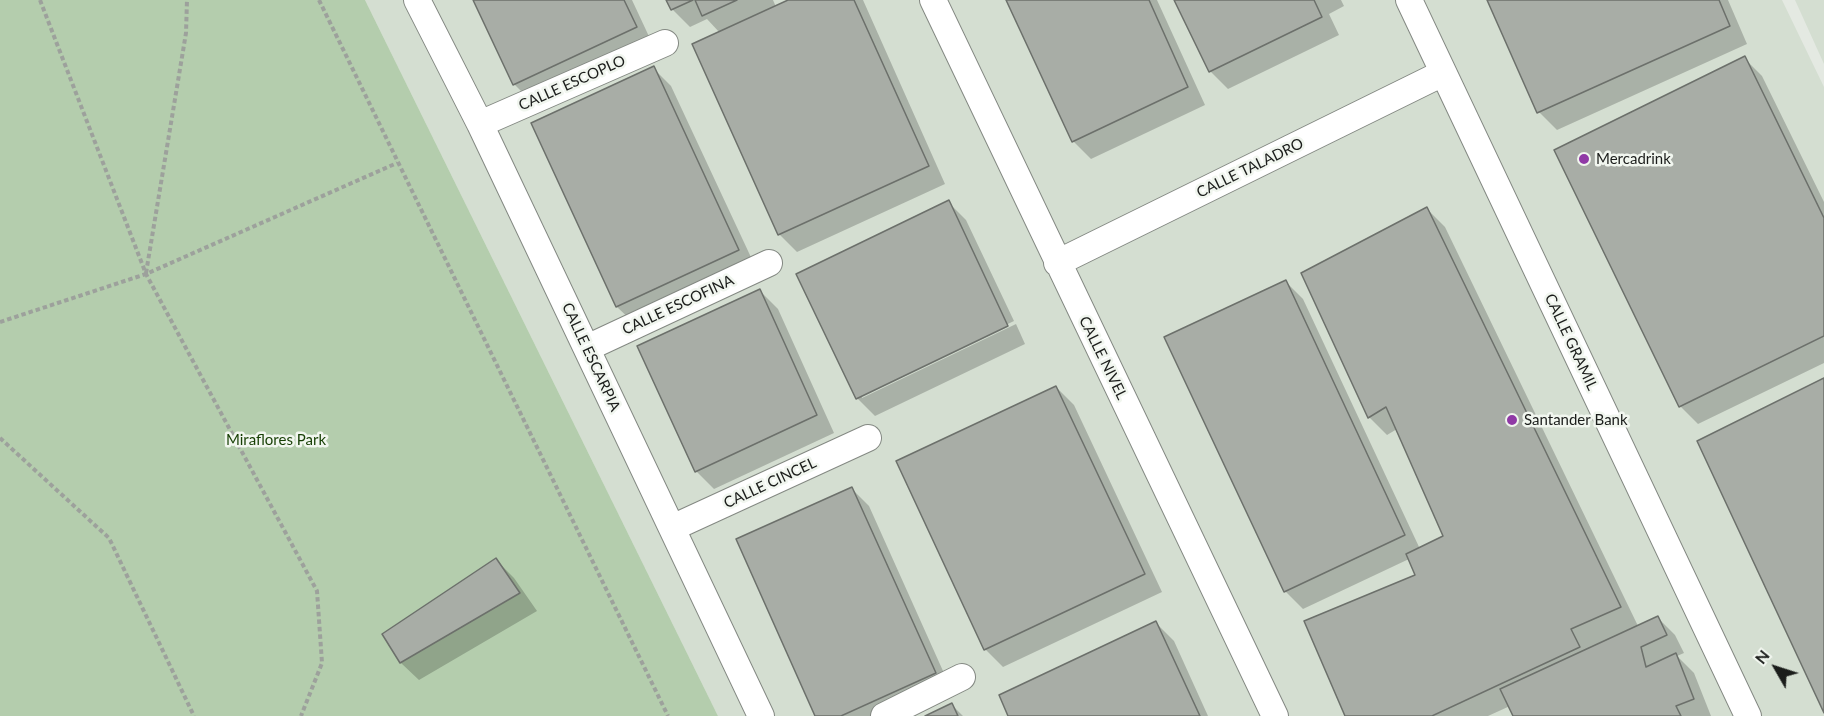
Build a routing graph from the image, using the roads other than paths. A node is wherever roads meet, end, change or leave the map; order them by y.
1 (417, 0) edge
2 (933, 0) edge
3 (1409, 0) edge
4 (665, 43) dead end
5 (1443, 73) junction
6 (480, 124) junction
7 (769, 263) dead end
8 (1057, 263) junction
9 (587, 348) junction
10 (868, 438) dead end
11 (672, 528) junction
12 (962, 677) dead end
13 (761, 716) edge
14 (884, 716) edge
15 (1275, 716) edge
16 (1748, 716) edge

1 - 6 street, CALLE ESCARPIA
2 - 8 street, CALLE NIVEL
3 - 5 street, CALLE GRAMIL
4 - 6 street, CALLE ESCOPLO
5 - 8 street, CALLE TALADRO
5 - 16 street, CALLE GRAMIL
6 - 9 street, CALLE ESCARPIA
7 - 9 street, CALLE ESCOFINA
8 - 15 street, CALLE NIVEL
9 - 11 street, CALLE ESCARPIA
10 - 11 street, CALLE CINCEL
11 - 13 street, CALLE ESCARPIA
12 - 14 street

